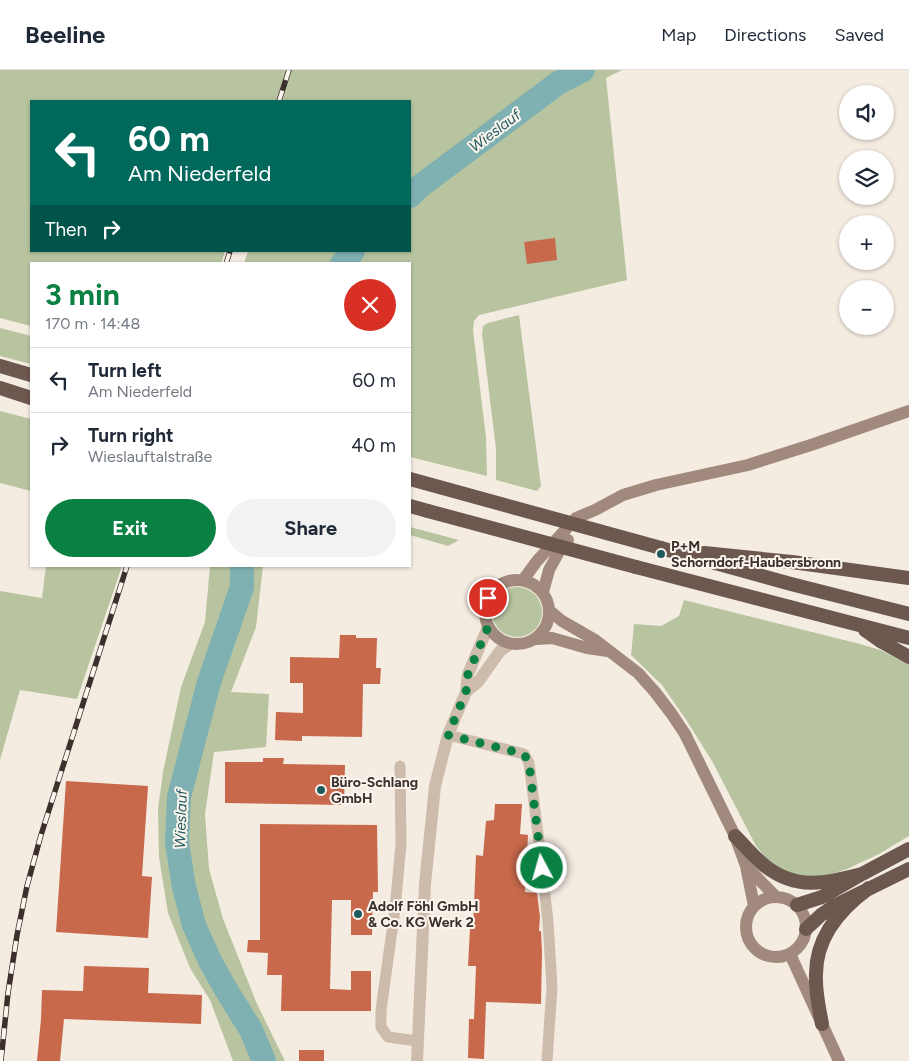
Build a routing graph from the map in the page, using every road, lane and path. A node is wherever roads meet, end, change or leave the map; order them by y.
1 (0, 366) edge
2 (30, 375) edge
3 (0, 388) edge
4 (30, 398) edge
5 (909, 411) edge
6 (411, 479) edge
7 (411, 506) edge
8 (595, 510) junction
9 (661, 548) junction
10 (909, 578) edge
11 (523, 580) junction
12 (543, 592) junction
13 (550, 611) junction
14 (909, 614) edge
15 (859, 626) junction
16 (488, 627) junction
17 (909, 638) edge
18 (536, 639) junction
19 (510, 644) junction
20 (610, 651) junction
21 (909, 657) edge
22 (466, 692) junction
23 (448, 735) junction
24 (400, 766) dead end
25 (735, 836) junction
26 (909, 849) edge
27 (746, 866) junction
28 (909, 869) edge
29 (862, 874) junction
30 (869, 888) junction
31 (776, 897) junction
32 (797, 905) junction
33 (754, 906) junction
34 (806, 929) junction
35 (790, 954) junction
36 (822, 1024) junction
37 (418, 1041) junction
38 (417, 1061) edge
39 (547, 1061) edge
40 (839, 1061) edge

1 - 2 highway
3 - 4 highway
5 - 8 main road
6 - 9 highway, bridge
7 - 15 highway, bridge
8 - 11 main road
8 - 12 main road
9 - 10 highway
9 - 14 highway
11 - 12 main road
11 - 16 main road
12 - 13 main road
13 - 18 main road
13 - 20 main road
15 - 17 highway
15 - 21 highway
16 - 19 main road
16 - 22 street
18 - 19 main road
18 - 20 main road
19 - 22 street
20 - 25 main road
22 - 23 street
23 - 37 street
23 - 39 street
24 - 37 street
25 - 27 main road
25 - 29 highway
26 - 29 highway
27 - 31 main road
27 - 33 main road
28 - 30 highway
29 - 32 highway
30 - 34 highway
30 - 36 highway
31 - 32 main road
31 - 33 main road
32 - 34 main road
33 - 35 main road
34 - 35 main road
35 - 36 main road
36 - 40 main road
37 - 38 street

